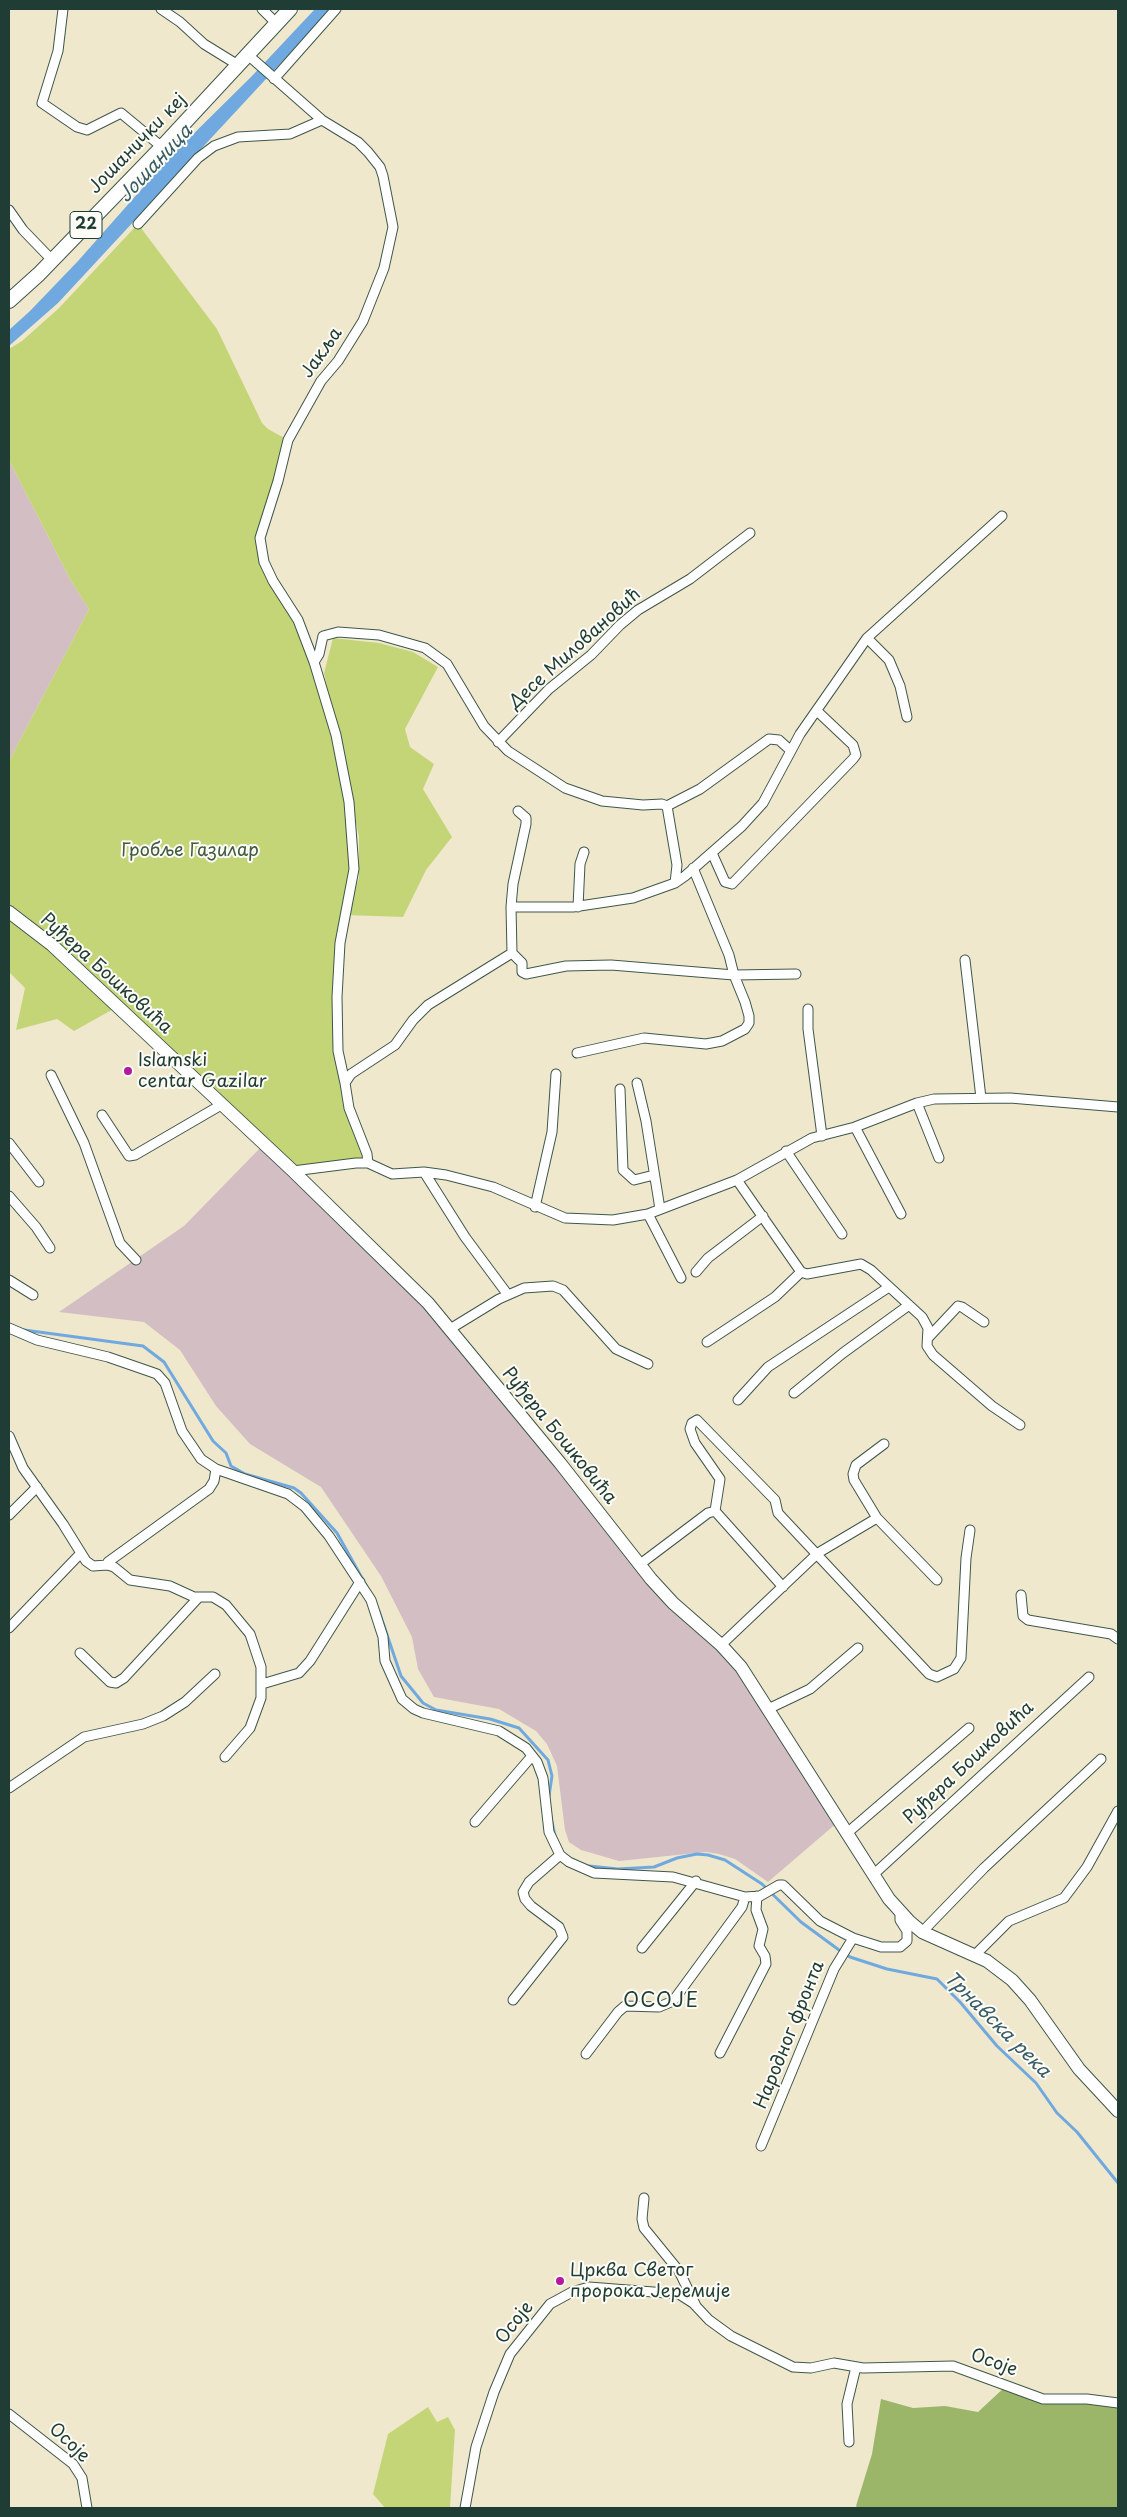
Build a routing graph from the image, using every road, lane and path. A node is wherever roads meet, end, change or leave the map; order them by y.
1 (63, 9) edge
2 (161, 9) edge
3 (262, 9) edge
4 (290, 9) edge
5 (336, 9) edge
6 (277, 24) junction
7 (247, 61) junction
8 (273, 78) junction
9 (322, 120) junction
10 (162, 147) junction
11 (10, 214) edge
12 (138, 224) dead end
13 (52, 260) junction
14 (9, 301) edge
15 (1002, 516) dead end
16 (750, 533) dead end
17 (867, 638) junction
18 (314, 662) junction
19 (817, 712) junction
20 (907, 717) dead end
21 (498, 742) junction
22 (790, 750) junction
23 (667, 806) junction
24 (518, 811) dead end
25 (584, 852) dead end
26 (712, 853) junction
27 (693, 868) junction
28 (675, 883) junction
29 (578, 906) junction
30 (511, 908) junction
31 (9, 912) edge
32 (512, 953) junction
33 (965, 960) dead end
34 (796, 974) dead end
35 (734, 975) junction
36 (808, 1009) dead end
37 (577, 1053) dead end
38 (556, 1074) dead end
39 (51, 1075) dead end
40 (345, 1083) junction
41 (637, 1083) dead end
42 (620, 1089) dead end
43 (982, 1098) junction
44 (917, 1103) junction
45 (220, 1105) junction
46 (1118, 1107) edge
47 (102, 1115) dead end
48 (855, 1126) junction
49 (822, 1136) junction
50 (9, 1143) edge
51 (786, 1151) junction
52 (939, 1158) dead end
53 (368, 1163) junction
54 (293, 1171) junction
55 (424, 1172) junction
56 (654, 1175) junction
57 (737, 1180) junction
58 (38, 1182) dead end
59 (9, 1196) edge
60 (535, 1207) junction
61 (660, 1209) junction
62 (648, 1214) junction
63 (902, 1214) dead end
64 (763, 1216) junction
65 (842, 1234) dead end
66 (50, 1248) dead end
67 (136, 1260) dead end
68 (696, 1272) dead end
69 (801, 1272) junction
70 (681, 1278) dead end
71 (9, 1280) edge
72 (889, 1286) junction
73 (33, 1294) dead end
74 (508, 1295) junction
75 (909, 1305) junction
76 (984, 1322) dead end
77 (9, 1328) edge
78 (450, 1329) junction
79 (928, 1338) junction
80 (707, 1342) dead end
81 (648, 1364) dead end
82 (794, 1393) dead end
83 (738, 1400) dead end
84 (1020, 1425) dead end
85 (9, 1436) edge
86 (884, 1444) dead end
87 (216, 1469) junction
88 (37, 1487) junction
89 (715, 1511) junction
90 (9, 1514) edge
91 (877, 1518) junction
92 (970, 1530) dead end
93 (81, 1552) junction
94 (818, 1554) junction
95 (107, 1565) junction
96 (639, 1565) junction
97 (937, 1580) dead end
98 (360, 1582) junction
99 (783, 1587) junction
100 (1021, 1595) dead end
101 (199, 1597) junction
102 (9, 1628) edge
103 (1118, 1639) edge
104 (721, 1645) junction
105 (858, 1648) dead end
106 (80, 1653) dead end
107 (215, 1674) dead end
108 (1089, 1677) dead end
109 (262, 1684) junction
110 (768, 1709) junction
111 (969, 1728) dead end
112 (532, 1756) junction
113 (225, 1757) dead end
114 (1101, 1759) dead end
115 (9, 1788) edge
116 (1118, 1811) edge
117 (475, 1822) dead end
118 (846, 1834) junction
119 (560, 1855) junction
120 (873, 1875) junction
121 (696, 1881) junction
122 (760, 1896) junction
123 (745, 1897) junction
124 (900, 1911) junction
125 (922, 1932) junction
126 (852, 1938) junction
127 (642, 1948) dead end
128 (975, 1955) junction
129 (514, 2000) dead end
130 (720, 2053) dead end
131 (586, 2054) dead end
132 (1118, 2111) edge
133 (761, 2146) dead end
134 (644, 2198) dead end
135 (696, 2306) junction
136 (856, 2367) junction
137 (1118, 2403) edge
138 (9, 2414) edge
139 (849, 2442) dead end
140 (87, 2508) edge
141 (464, 2508) edge

1 - 10 street
2 - 7 street, Јакља
3 - 6 street
4 - 6 main road, Јошанички кеј / 22
5 - 8 street
6 - 7 main road, Јошанички кеј / 22
7 - 8 street, Јакља
7 - 10 main road, Јошанички кеј / 22
8 - 9 street, Јакља
9 - 12 street
9 - 18 street, Јакља
10 - 13 main road, Јошанички кеј / 22
11 - 13 street
13 - 14 main road, Јошанички кеј / 22
15 - 17 street
16 - 21 street, Десе Миловановић
17 - 19 street
17 - 20 street
18 - 21 street
18 - 40 street
19 - 22 street
19 - 26 street
21 - 23 street
22 - 23 street
22 - 26 street
23 - 28 street
24 - 30 street
25 - 29 street
26 - 27 street
27 - 28 street
27 - 35 street
28 - 29 street
29 - 30 street
30 - 32 street
31 - 45 main road, Руђера Бошковића
32 - 35 street
32 - 40 street
33 - 43 street
34 - 35 street
35 - 37 street
36 - 49 street
38 - 60 street
39 - 67 street
40 - 53 street
41 - 56 street
42 - 56 street
43 - 44 street
43 - 46 street
44 - 48 street
44 - 52 street
45 - 47 street
45 - 54 main road, Руђера Бошковића
48 - 49 street
48 - 63 street
49 - 51 street
50 - 58 street
51 - 57 street
51 - 65 street
53 - 54 street
53 - 55 street
54 - 78 main road, Руђера Бошковића
55 - 60 street
55 - 74 street
56 - 61 street
57 - 61 street
57 - 64 street
59 - 66 street
60 - 62 street
61 - 62 street
62 - 70 street
64 - 68 street
64 - 69 street
69 - 72 street
69 - 80 street
71 - 73 street
72 - 75 street
72 - 83 street
74 - 78 street
74 - 81 street
75 - 79 street
75 - 82 street
76 - 79 street
77 - 87 street
78 - 96 main road, Руђера Бошковића
79 - 84 street
85 - 88 street
86 - 91 street
87 - 95 street
87 - 98 street
88 - 90 street
88 - 93 street
89 - 94 street
89 - 96 street
89 - 99 street
91 - 94 street
91 - 97 street
92 - 94 street
93 - 95 street
93 - 102 street
94 - 99 street
95 - 101 street
96 - 104 main road, Руђера Бошковића
98 - 109 street
98 - 112 street
99 - 104 street
100 - 103 street
101 - 106 street
101 - 109 street
104 - 110 main road, Руђера Бошковића
105 - 110 street
107 - 115 street
108 - 120 street, Руђера Бошковића
109 - 113 street
110 - 118 main road, Руђера Бошковића
111 - 118 street, Руђера Бошковића
112 - 117 street
112 - 119 street
114 - 125 street
116 - 128 street
118 - 120 main road, Руђера Бошковића
119 - 121 street
119 - 129 street
120 - 124 main road, Руђера Бошковића
121 - 123 street
121 - 127 street
122 - 123 street
122 - 126 street
122 - 130 street
123 - 131 street
124 - 125 main road, Руђера Бошковића
124 - 126 street, Руђера Бошковића
125 - 128 main road, Руђера Бошковића
126 - 133 street, Народног фронта
128 - 132 main road, Руђера Бошковића
134 - 135 street
135 - 136 street, Осоје
135 - 141 street, Осоје
136 - 137 street, Осоје
136 - 139 street
138 - 140 street, Осоје

